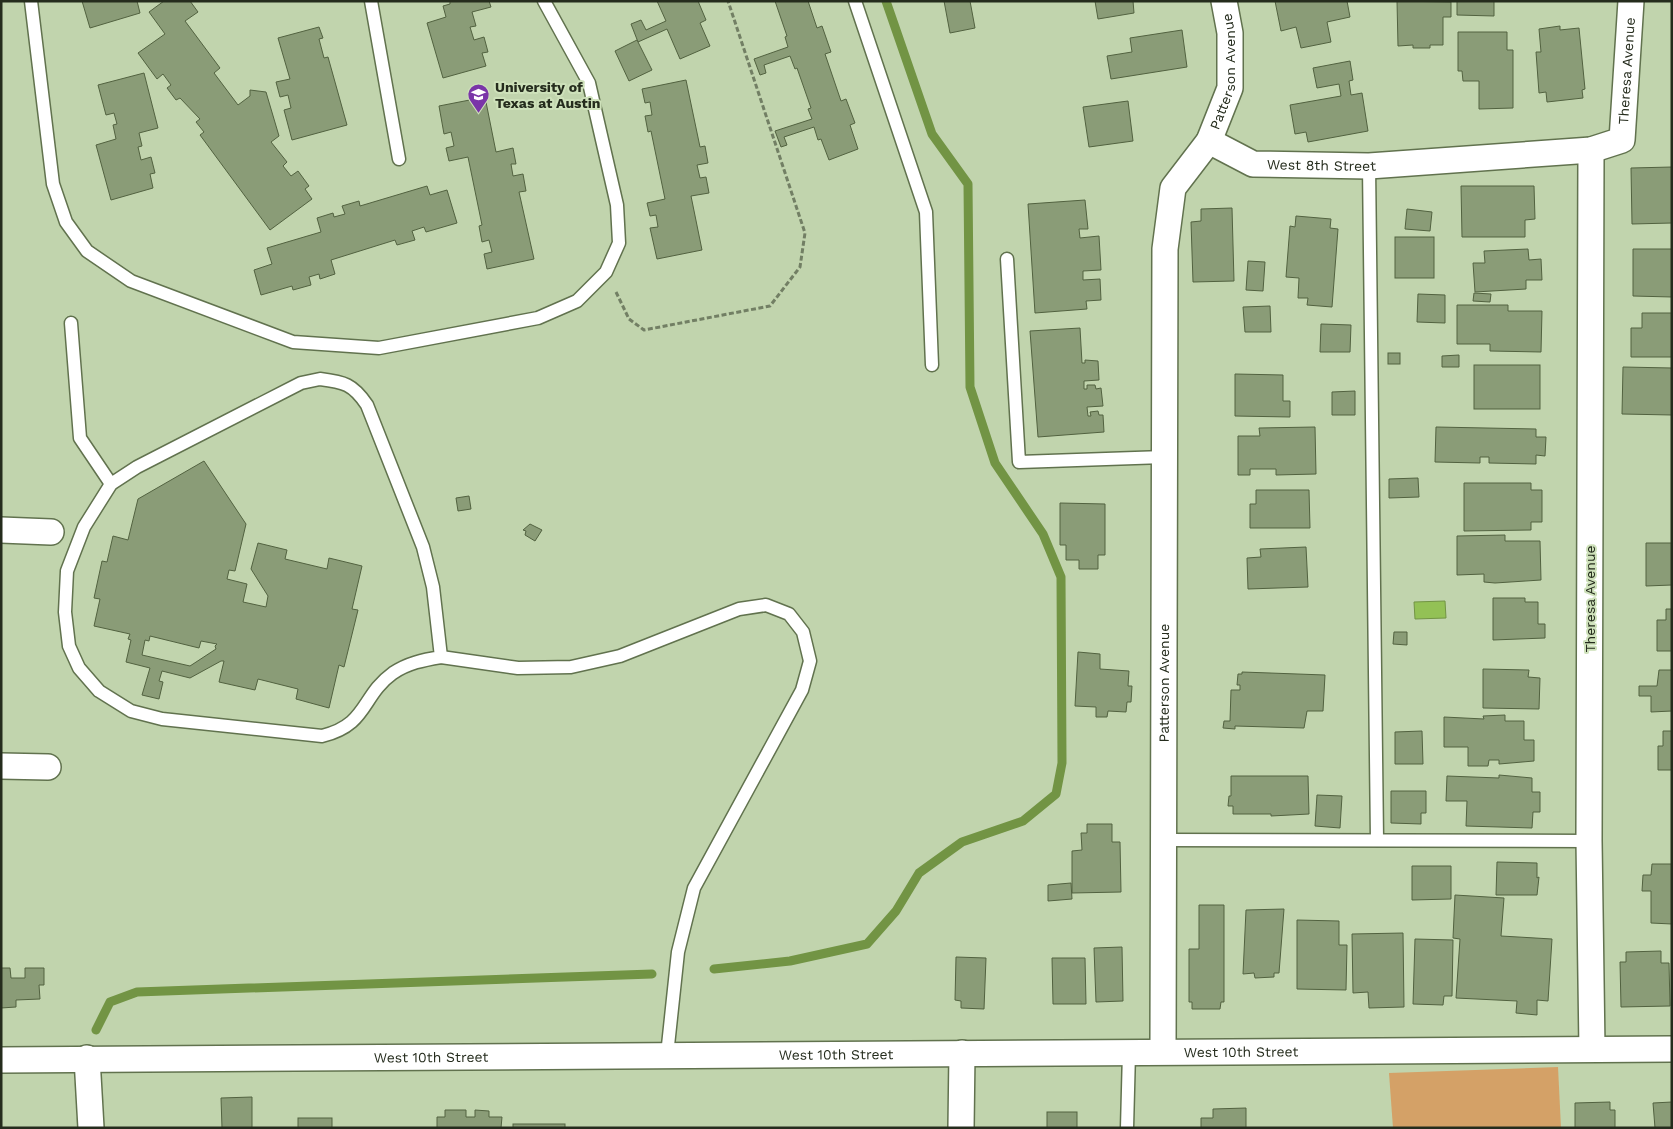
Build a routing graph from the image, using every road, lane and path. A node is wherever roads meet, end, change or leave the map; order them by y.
1 (31, 1) edge
2 (371, 1) edge
3 (544, 1) edge
4 (728, 1) edge
5 (855, 1) edge
6 (1224, 1) edge
7 (1630, 1) edge
8 (1622, 140) joint
9 (1209, 141) junction
10 (1591, 150) junction
11 (398, 159) dead end
12 (1369, 166) junction
13 (1007, 259) dead end
14 (606, 272) junction
15 (71, 323) dead end
16 (932, 365) dead end
17 (1164, 457) junction
18 (111, 484) junction
19 (1, 530) edge
20 (51, 532) dead end
21 (441, 657) junction
22 (1, 766) edge
23 (48, 767) dead end
24 (1163, 840) junction
25 (1377, 840) junction
26 (1589, 840) junction
27 (1592, 1049) junction
28 (1672, 1049) edge
29 (1163, 1051) junction
30 (1129, 1052) junction
31 (962, 1053) junction
32 (667, 1055) junction
33 (87, 1058) junction
34 (1, 1060) edge
35 (91, 1128) edge
36 (961, 1128) edge
37 (1127, 1128) edge

1 - 14 lane
2 - 11 lane
3 - 14 lane
4 - 14 path
5 - 16 lane
6 - 9 street, Patterson Avenue
7 - 8 street, Theresa Avenue
8 - 10 street, West 8th Street
9 - 12 street, West 8th Street
9 - 17 street, Patterson Avenue
10 - 12 street, West 8th Street
10 - 26 street, Theresa Avenue
12 - 25 lane
13 - 17 lane
15 - 18 lane
17 - 24 street, Patterson Avenue
18 - 21 lane
18 - 21 lane
19 - 20 street
21 - 32 lane
22 - 23 street
24 - 25 lane
24 - 29 street, Patterson Avenue
25 - 26 lane
26 - 27 street, Theresa Avenue
27 - 28 street, West 10th Street
27 - 29 street, West 10th Street
29 - 30 street, West 10th Street
30 - 31 street, West 10th Street
30 - 37 lane
31 - 32 street, West 10th Street
31 - 36 street
32 - 33 street, West 10th Street
33 - 34 street, West 10th Street
33 - 35 street

